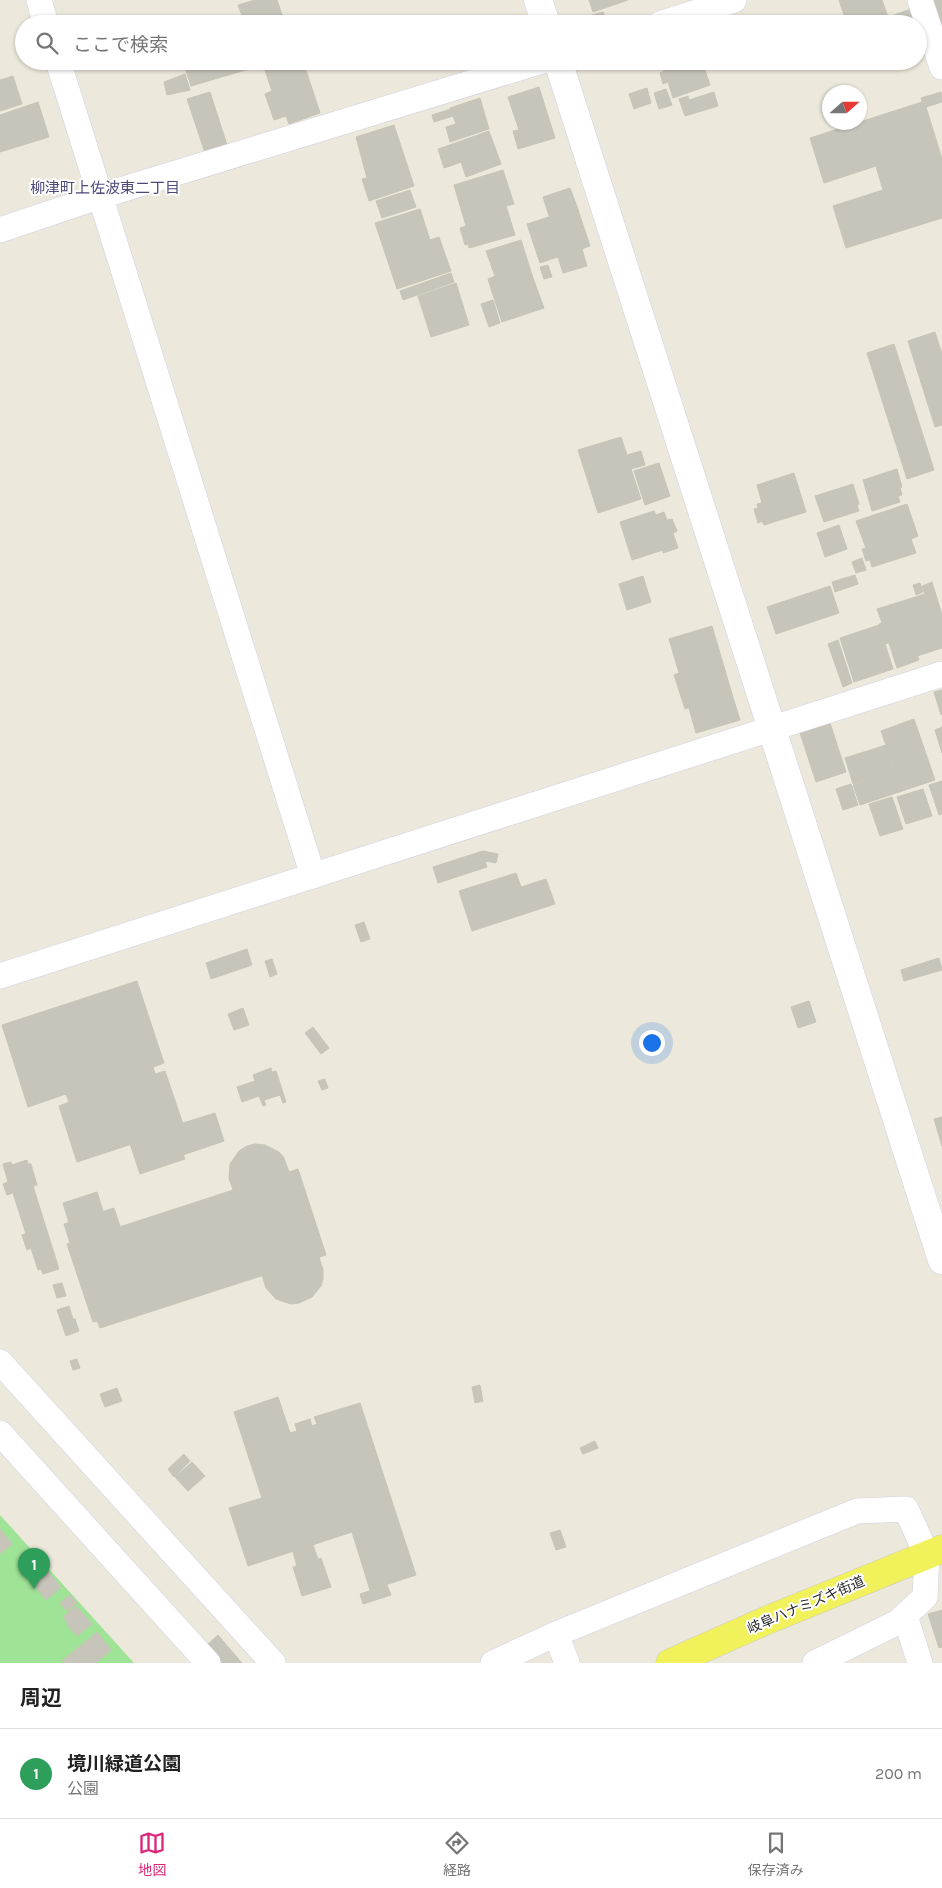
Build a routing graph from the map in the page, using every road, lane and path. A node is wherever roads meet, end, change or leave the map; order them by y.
1 (39, 0) edge
2 (538, 0) edge
3 (734, 0) edge
4 (920, 0) edge
5 (43, 15) edge
6 (543, 15) edge
7 (688, 15) edge
8 (925, 15) edge
9 (927, 22) edge
10 (942, 68) edge
11 (61, 70) edge
12 (513, 70) edge
13 (561, 70) edge
14 (101, 196) junction
15 (0, 230) edge
16 (942, 674) edge
17 (772, 729) junction
18 (313, 876) junction
19 (0, 976) edge
20 (942, 1260) edge
21 (0, 1362) edge
22 (0, 1433) edge
23 (935, 1551) edge
24 (905, 1616) junction
25 (556, 1634) junction
26 (208, 1663) edge
27 (273, 1663) edge
28 (493, 1663) edge
29 (567, 1663) edge
30 (670, 1663) edge
31 (815, 1663) edge
32 (920, 1663) edge

1 - 5 street
2 - 6 street
3 - 7 street
4 - 8 street
9 - 10 street
11 - 14 street
12 - 14 street
13 - 17 street
14 - 15 street
14 - 18 street
16 - 17 street
17 - 18 street
17 - 20 street
18 - 19 street
21 - 27 street
22 - 26 street
23 - 24 street
23 - 25 street
23 - 30 main road, 岐阜ハナミズキ街道
24 - 31 street
24 - 32 street
25 - 28 street
25 - 29 street

